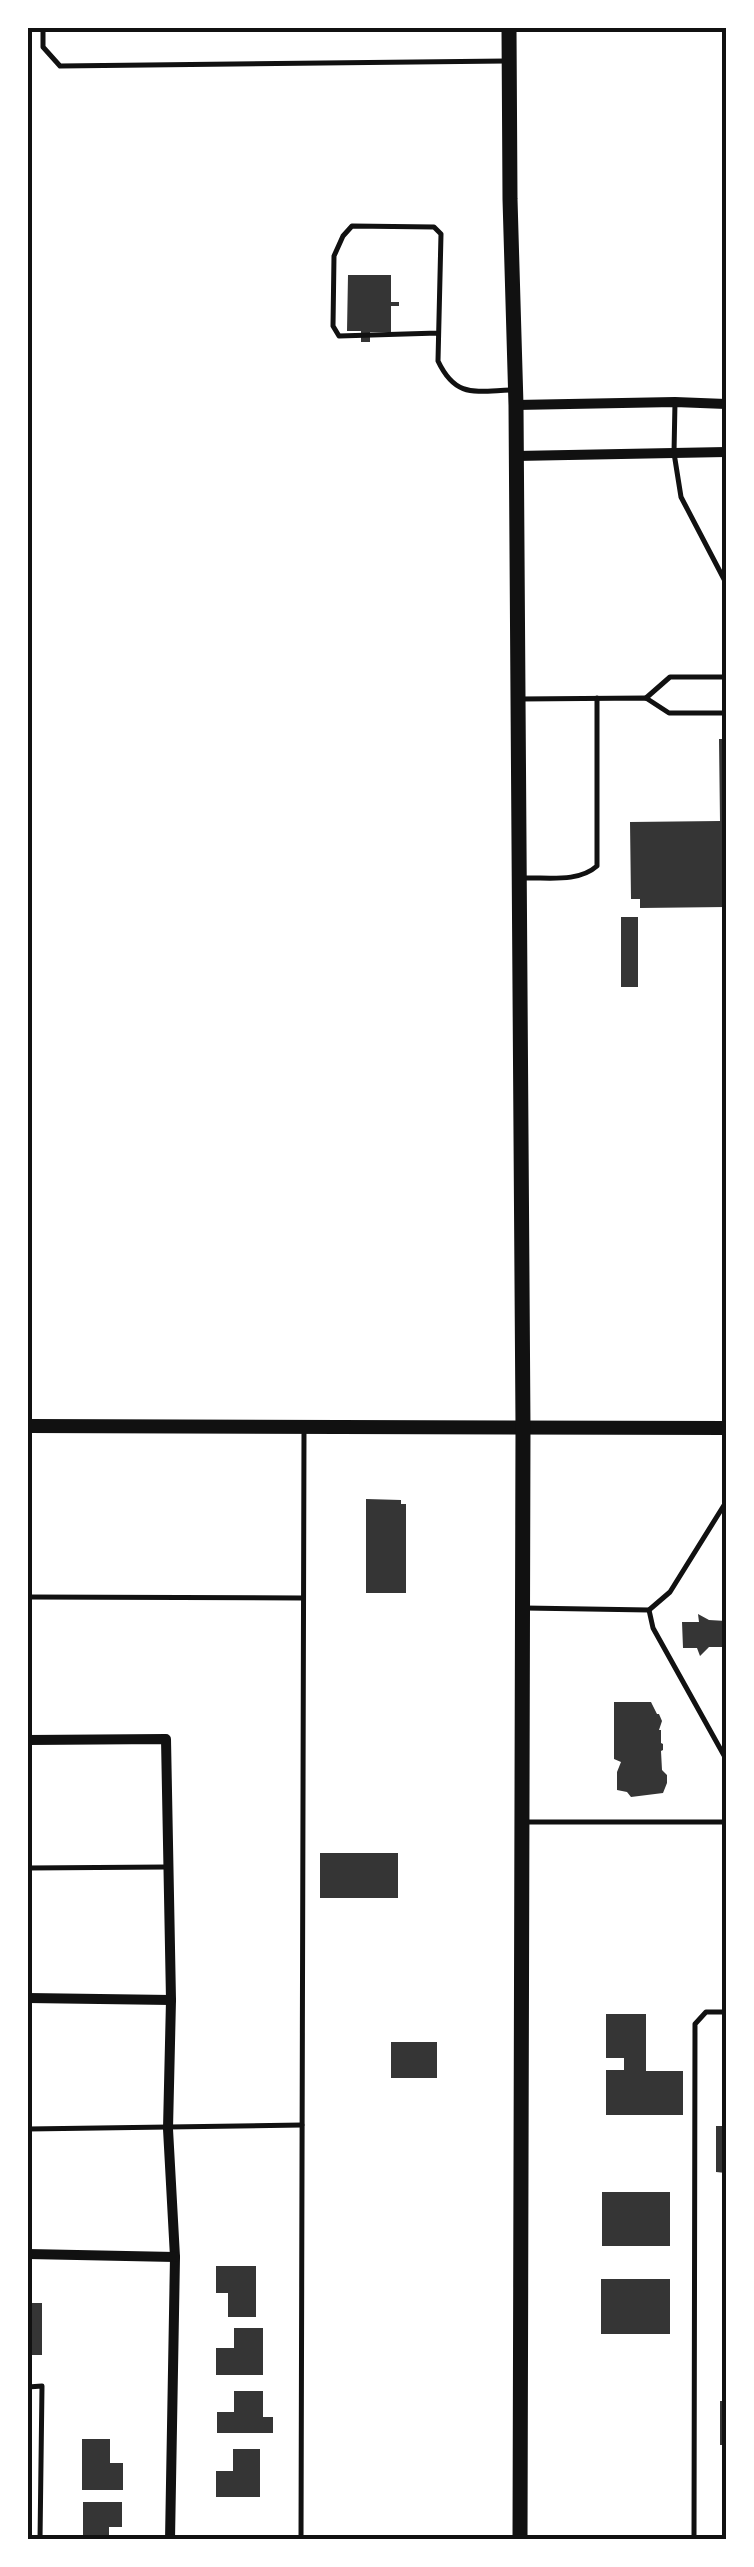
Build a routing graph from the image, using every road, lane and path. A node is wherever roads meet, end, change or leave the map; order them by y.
1 (43, 28) edge
2 (509, 28) edge
3 (509, 62) junction
4 (438, 333) junction
5 (515, 397) junction
6 (676, 402) junction
7 (726, 404) edge
8 (726, 452) edge
9 (674, 453) junction
10 (516, 456) junction
11 (726, 583) edge
12 (726, 676) edge
13 (597, 698) junction
14 (646, 698) junction
15 (517, 700) junction
16 (726, 712) edge
17 (518, 878) junction
18 (28, 1426) edge
19 (304, 1426) junction
20 (523, 1427) junction
21 (726, 1428) edge
22 (726, 1502) edge
23 (28, 1597) edge
24 (304, 1598) junction
25 (522, 1608) junction
26 (650, 1610) junction
27 (28, 1740) edge
28 (726, 1759) edge
29 (522, 1822) junction
30 (726, 1822) edge
31 (169, 1867) junction
32 (28, 1868) edge
33 (28, 1998) edge
34 (170, 2000) junction
35 (726, 2012) edge
36 (302, 2125) junction
37 (28, 2129) edge
38 (168, 2129) junction
39 (28, 2254) edge
40 (175, 2257) junction
41 (28, 2386) edge
42 (40, 2540) edge
43 (170, 2540) edge
44 (301, 2540) edge
45 (520, 2540) edge
46 (694, 2540) edge

1 - 3 lane
2 - 3 main road
3 - 5 main road
4 - 4 lane
4 - 5 lane
5 - 6 street
5 - 10 main road
6 - 7 street
6 - 9 lane
8 - 9 street
9 - 10 street
9 - 11 lane
10 - 15 main road
12 - 14 lane
13 - 14 lane
13 - 15 lane
13 - 17 lane
14 - 16 lane
15 - 17 main road
17 - 20 main road
18 - 19 street
19 - 20 street
19 - 24 lane
20 - 21 street
20 - 25 main road
22 - 26 lane
23 - 24 lane
24 - 36 lane
25 - 26 lane
25 - 29 main road
26 - 28 lane
27 - 31 street
29 - 30 lane
29 - 45 main road
31 - 32 lane
31 - 34 street
33 - 34 street
34 - 38 street
35 - 46 lane
36 - 38 lane
36 - 44 lane
37 - 38 lane
38 - 40 street
39 - 40 street
40 - 43 street
41 - 42 lane

